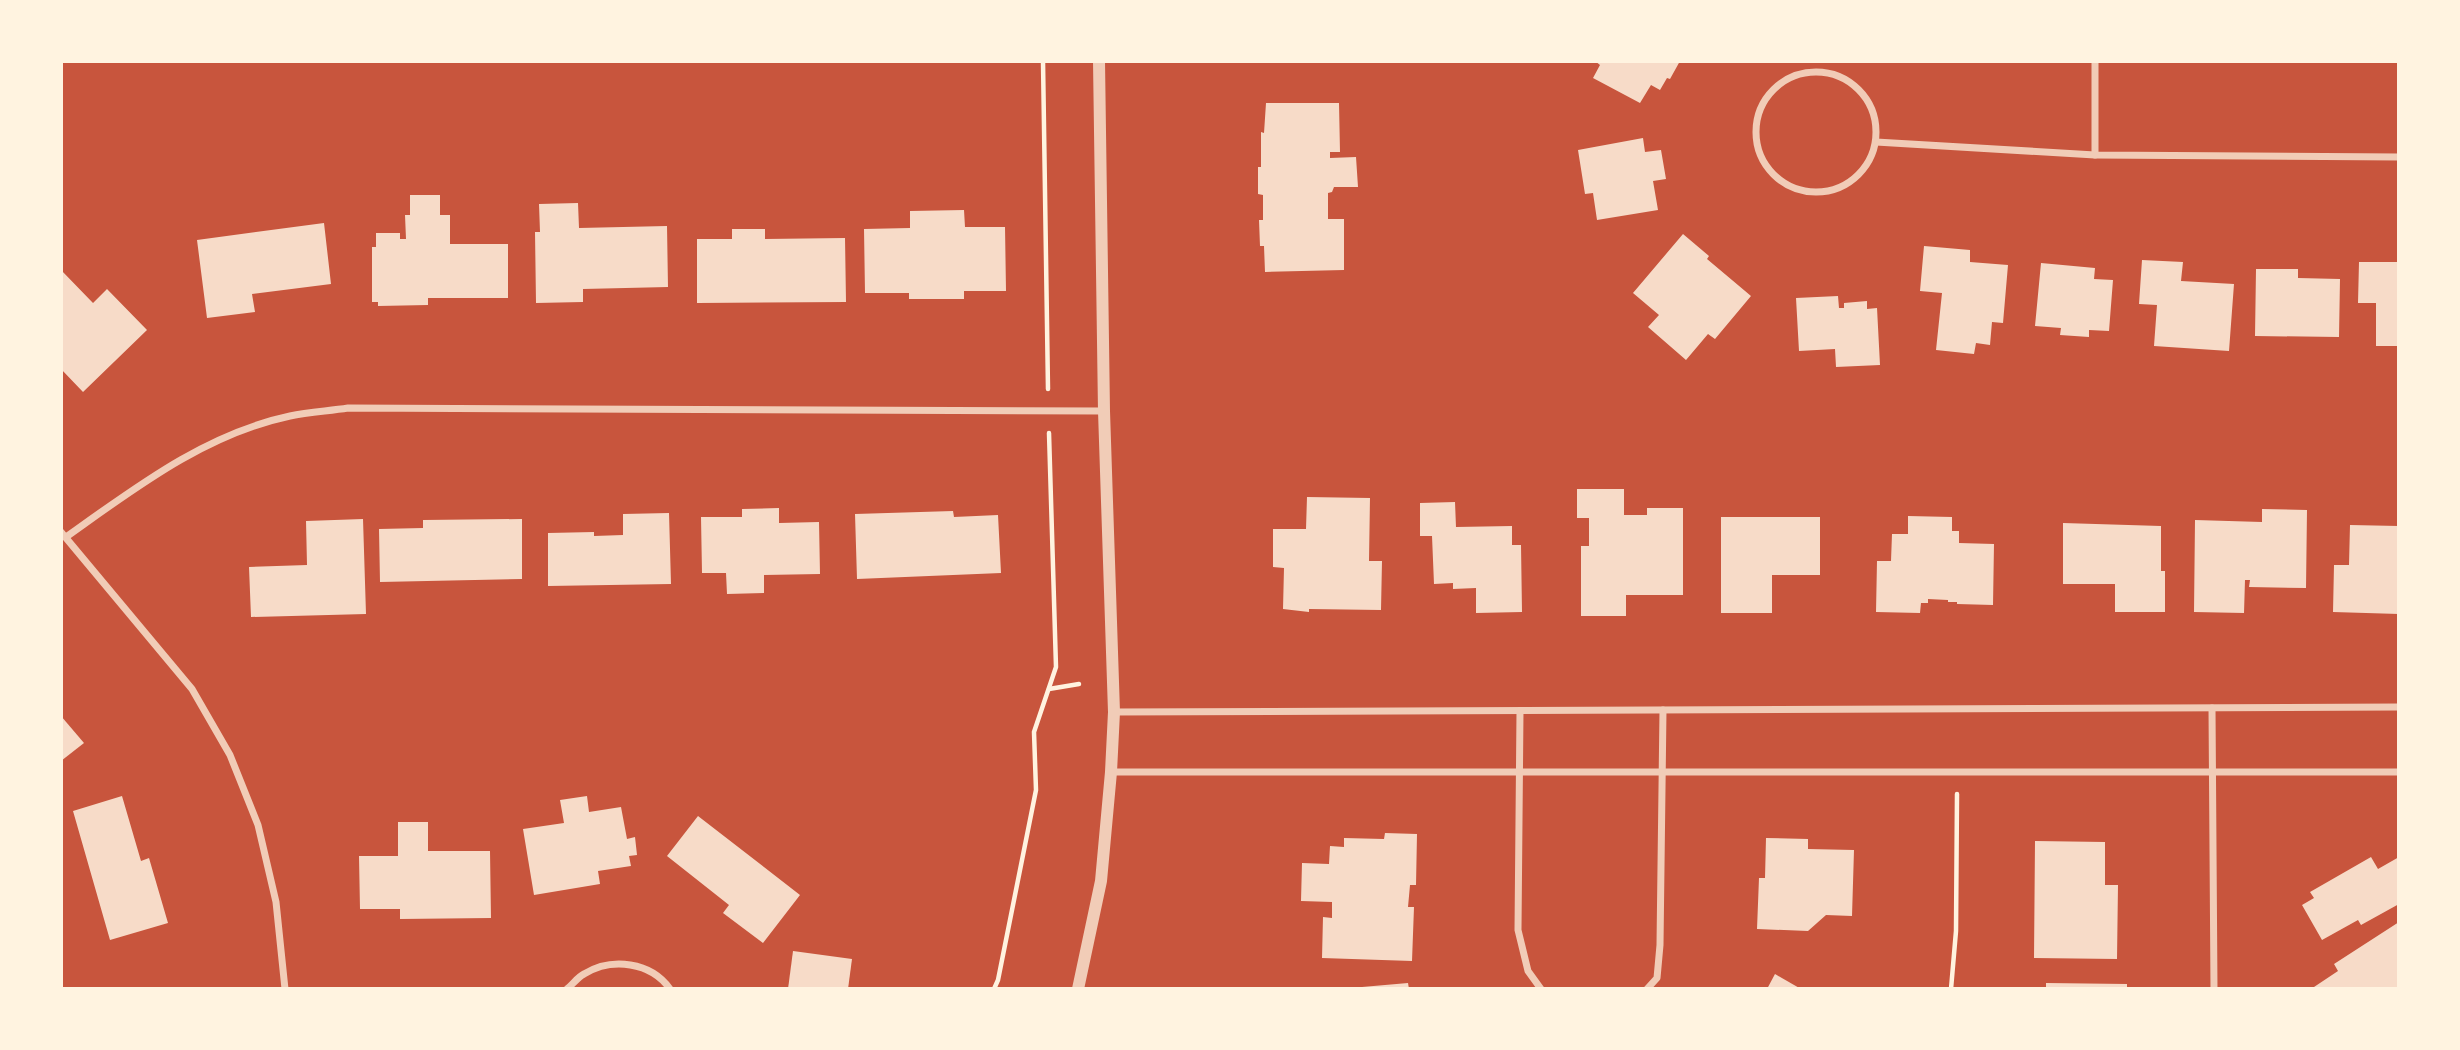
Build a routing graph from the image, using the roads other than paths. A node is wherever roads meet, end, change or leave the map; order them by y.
1 (1099, 61) edge
2 (2095, 61) edge
3 (1876, 142) junction
4 (2095, 155) junction
5 (2399, 158) edge
6 (1104, 411) junction
7 (64, 535) edge
8 (2399, 707) edge
9 (2212, 708) junction
10 (1663, 710) junction
11 (1520, 711) junction
12 (1114, 712) junction
13 (1111, 772) junction
14 (1519, 772) junction
15 (1663, 772) junction
16 (2213, 772) junction
17 (2399, 772) edge
18 (285, 989) edge
19 (568, 989) edge
20 (670, 989) edge
21 (1078, 989) edge
22 (1541, 989) edge
23 (1647, 989) edge
24 (2214, 989) edge

1 - 6 street
2 - 4 street
3 - 3 street
3 - 4 street
4 - 5 street
6 - 7 street
6 - 12 street
7 - 18 street
8 - 9 street
9 - 10 street
9 - 16 street
10 - 11 street
10 - 15 street
11 - 12 street
11 - 14 street
12 - 13 street
13 - 14 street
13 - 21 street
14 - 15 street
14 - 22 street
15 - 16 street
15 - 23 street
16 - 17 street
16 - 24 street
19 - 20 street

